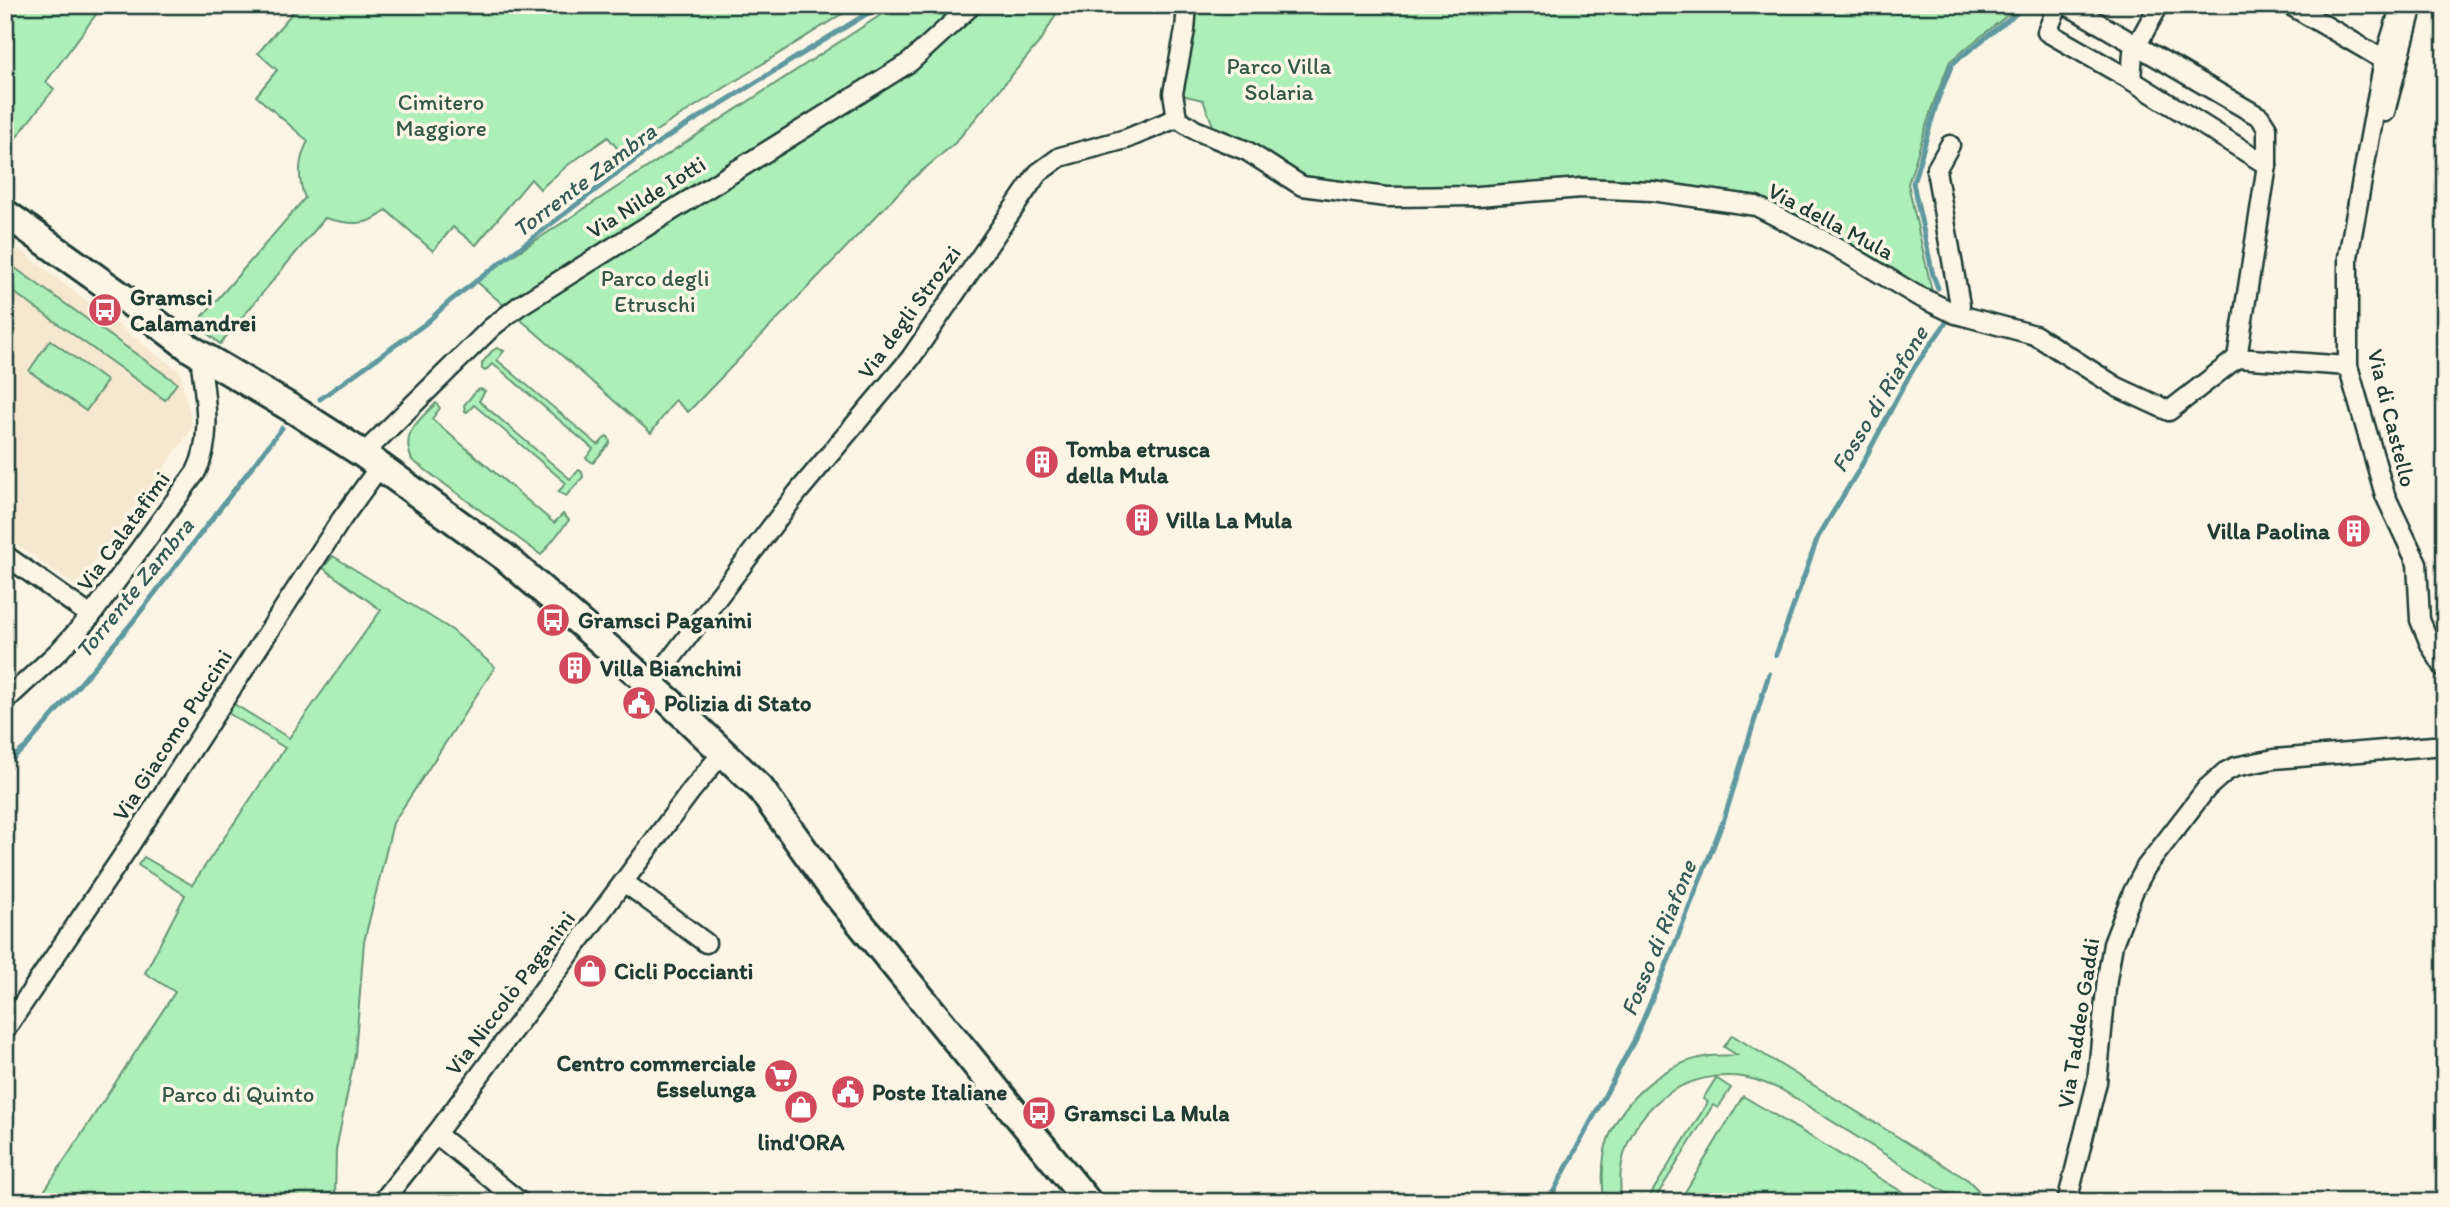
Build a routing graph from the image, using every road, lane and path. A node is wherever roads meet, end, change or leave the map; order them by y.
1 (972, 5) edge
2 (1187, 5) edge
3 (2058, 5) edge
4 (2067, 5) edge
5 (2159, 5) edge
6 (2290, 5) edge
7 (2401, 5) edge
8 (2413, 5) edge
9 (2138, 44) junction
10 (2384, 60) junction
11 (2131, 80) junction
12 (1177, 118) junction
13 (1950, 145) dead end
14 (2267, 165) junction
15 (2360, 183) junction
16 (7, 211) edge
17 (1956, 314) junction
18 (200, 355) junction
19 (2237, 358) junction
20 (2348, 366) junction
21 (372, 460) junction
22 (5, 555) edge
23 (91, 616) junction
24 (2445, 669) edge
25 (651, 685) junction
26 (5, 701) edge
27 (2445, 745) edge
28 (723, 752) junction
29 (624, 882) junction
30 (706, 943) dead end
31 (5, 1030) edge
32 (436, 1134) junction
33 (382, 1202) edge
34 (520, 1202) edge
35 (1088, 1202) edge
36 (2067, 1202) edge

1 - 21 street, Via Nilde Iotti
2 - 12 street
3 - 11 street
4 - 9 street
5 - 9 street
6 - 10 street
7 - 10 street, Via di Castello
8 - 15 street
9 - 11 street
9 - 14 street
10 - 15 street, Via di Castello
11 - 14 street
12 - 17 street, Via della Mula
12 - 25 street, Via degli Strozzi
13 - 17 street
14 - 19 street
15 - 20 street, Via di Castello
16 - 18 main road
17 - 19 street, Via della Mula
18 - 21 main road
18 - 23 street, Via Calatafimi
19 - 20 street
20 - 24 street, Via di Castello
21 - 25 main road
21 - 31 street, Via Giacomo Puccini
22 - 23 street
23 - 26 street, Via Calatafimi
25 - 28 main road
27 - 36 street, Via Taddeo Gaddi
28 - 29 street, Via Niccolò Paganini
28 - 35 main road
29 - 30 street
29 - 32 street, Via Niccolò Paganini
32 - 33 street, Via Niccolò Paganini
32 - 34 street

